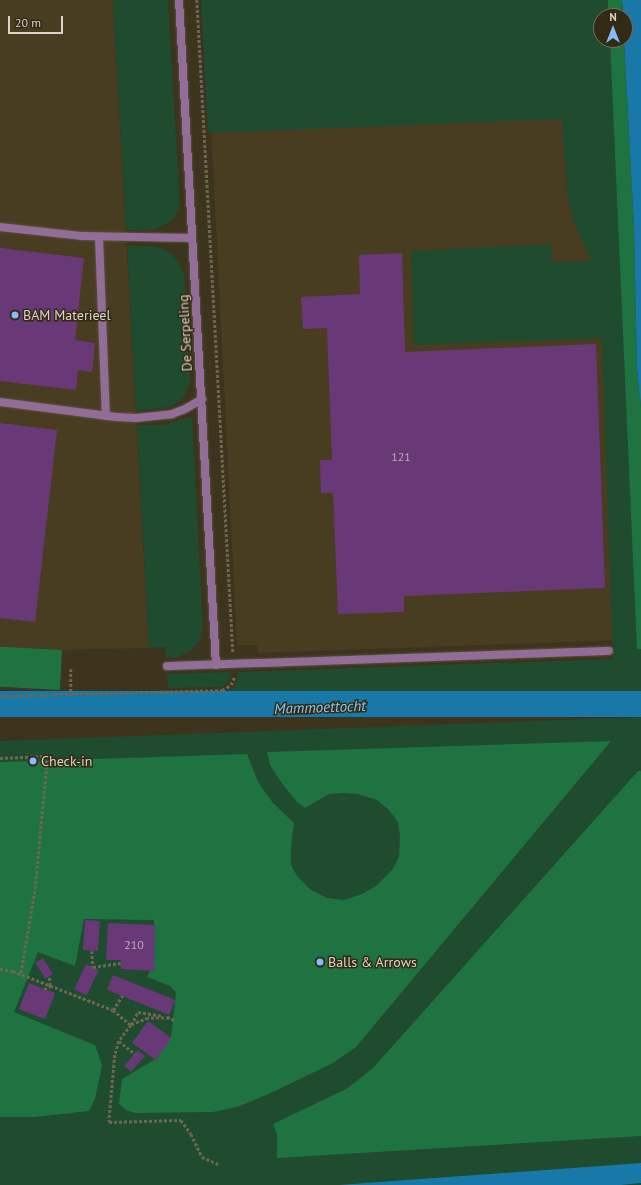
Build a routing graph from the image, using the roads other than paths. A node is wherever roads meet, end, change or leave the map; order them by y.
1 (179, 0) edge
2 (0, 227) edge
3 (99, 237) junction
4 (192, 238) junction
5 (202, 399) junction
6 (0, 402) edge
7 (106, 416) junction
8 (609, 651) dead end
9 (216, 665) junction
10 (167, 666) dead end

1 - 4 street, De Serpeling
2 - 3 street
3 - 4 street
3 - 7 street
4 - 5 street, De Serpeling
5 - 7 street
5 - 9 street, De Serpeling
6 - 7 street
8 - 9 street
9 - 10 street

